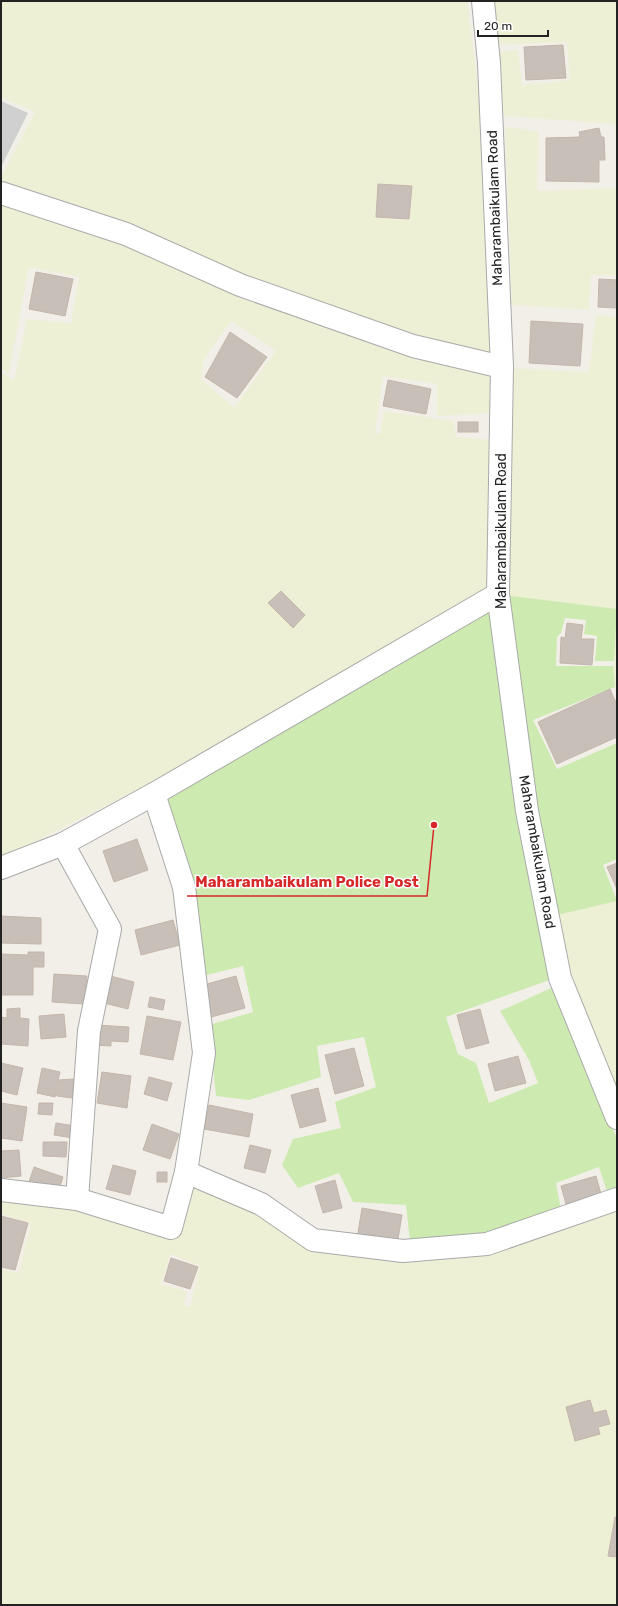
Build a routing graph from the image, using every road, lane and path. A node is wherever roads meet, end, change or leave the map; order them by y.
1 (483, 1) edge
2 (1, 193) edge
3 (502, 367) junction
4 (498, 594) junction
5 (154, 794) junction
6 (63, 844) junction
7 (1, 868) edge
8 (617, 1118) edge
9 (186, 1172) junction
10 (1, 1190) edge
11 (77, 1199) junction
12 (617, 1199) edge

1 - 3 street, Maharambaikulam Road
2 - 3 street
3 - 4 street, Maharambaikulam Road
4 - 5 street
4 - 8 street, Maharambaikulam Road
5 - 6 street
5 - 9 street
6 - 7 street
6 - 11 street
9 - 11 street
9 - 12 street
10 - 11 street

